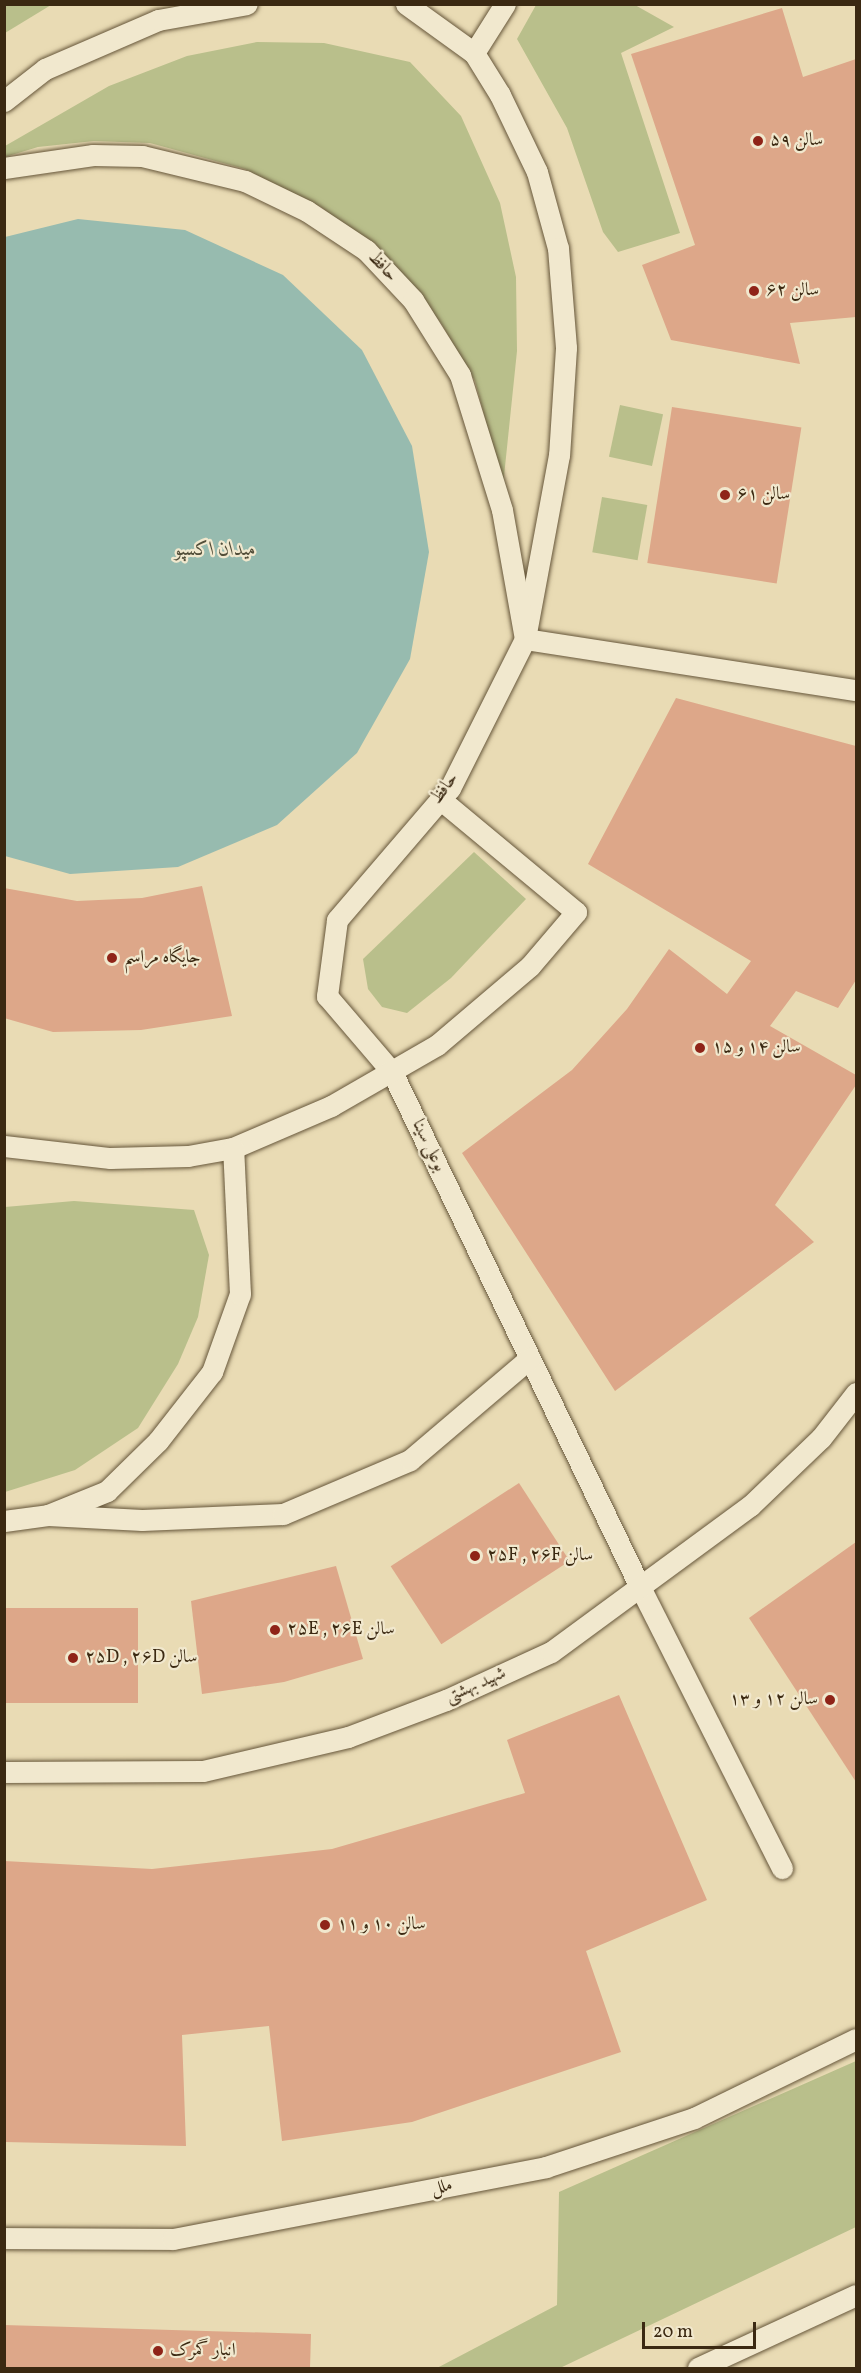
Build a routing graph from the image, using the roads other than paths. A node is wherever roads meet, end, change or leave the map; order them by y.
1 (247, 4) edge
2 (406, 4) edge
3 (505, 4) edge
4 (474, 53) junction
5 (4, 101) edge
6 (4, 168) edge
7 (525, 639) junction
8 (856, 690) edge
9 (440, 799) junction
10 (337, 920) joint
11 (392, 1072) junction
12 (4, 1146) edge
13 (233, 1148) junction
14 (530, 1358) junction
15 (856, 1393) edge
16 (48, 1515) junction
17 (4, 1521) edge
18 (640, 1587) junction
19 (4, 1772) edge
20 (783, 1869) dead end
21 (856, 2039) edge
22 (4, 2238) edge
23 (856, 2295) edge
24 (698, 2368) edge

1 - 5 lane
2 - 4 lane, حافظ
3 - 4 lane
4 - 7 lane, حافظ
6 - 7 lane, حافظ
7 - 8 lane
7 - 9 lane, حافظ
9 - 10 lane, حافظ
9 - 11 lane
10 - 11 lane, بوعلی سینا
11 - 13 lane
11 - 14 lane, بوعلی سینا
12 - 13 lane
13 - 16 lane
14 - 16 lane
14 - 18 lane, بوعلی سینا
15 - 18 lane, شهید بهشتی
16 - 17 lane
18 - 19 lane, شهید بهشتی
18 - 20 lane, بوعلی سینا
21 - 22 lane, ملل
23 - 24 lane

